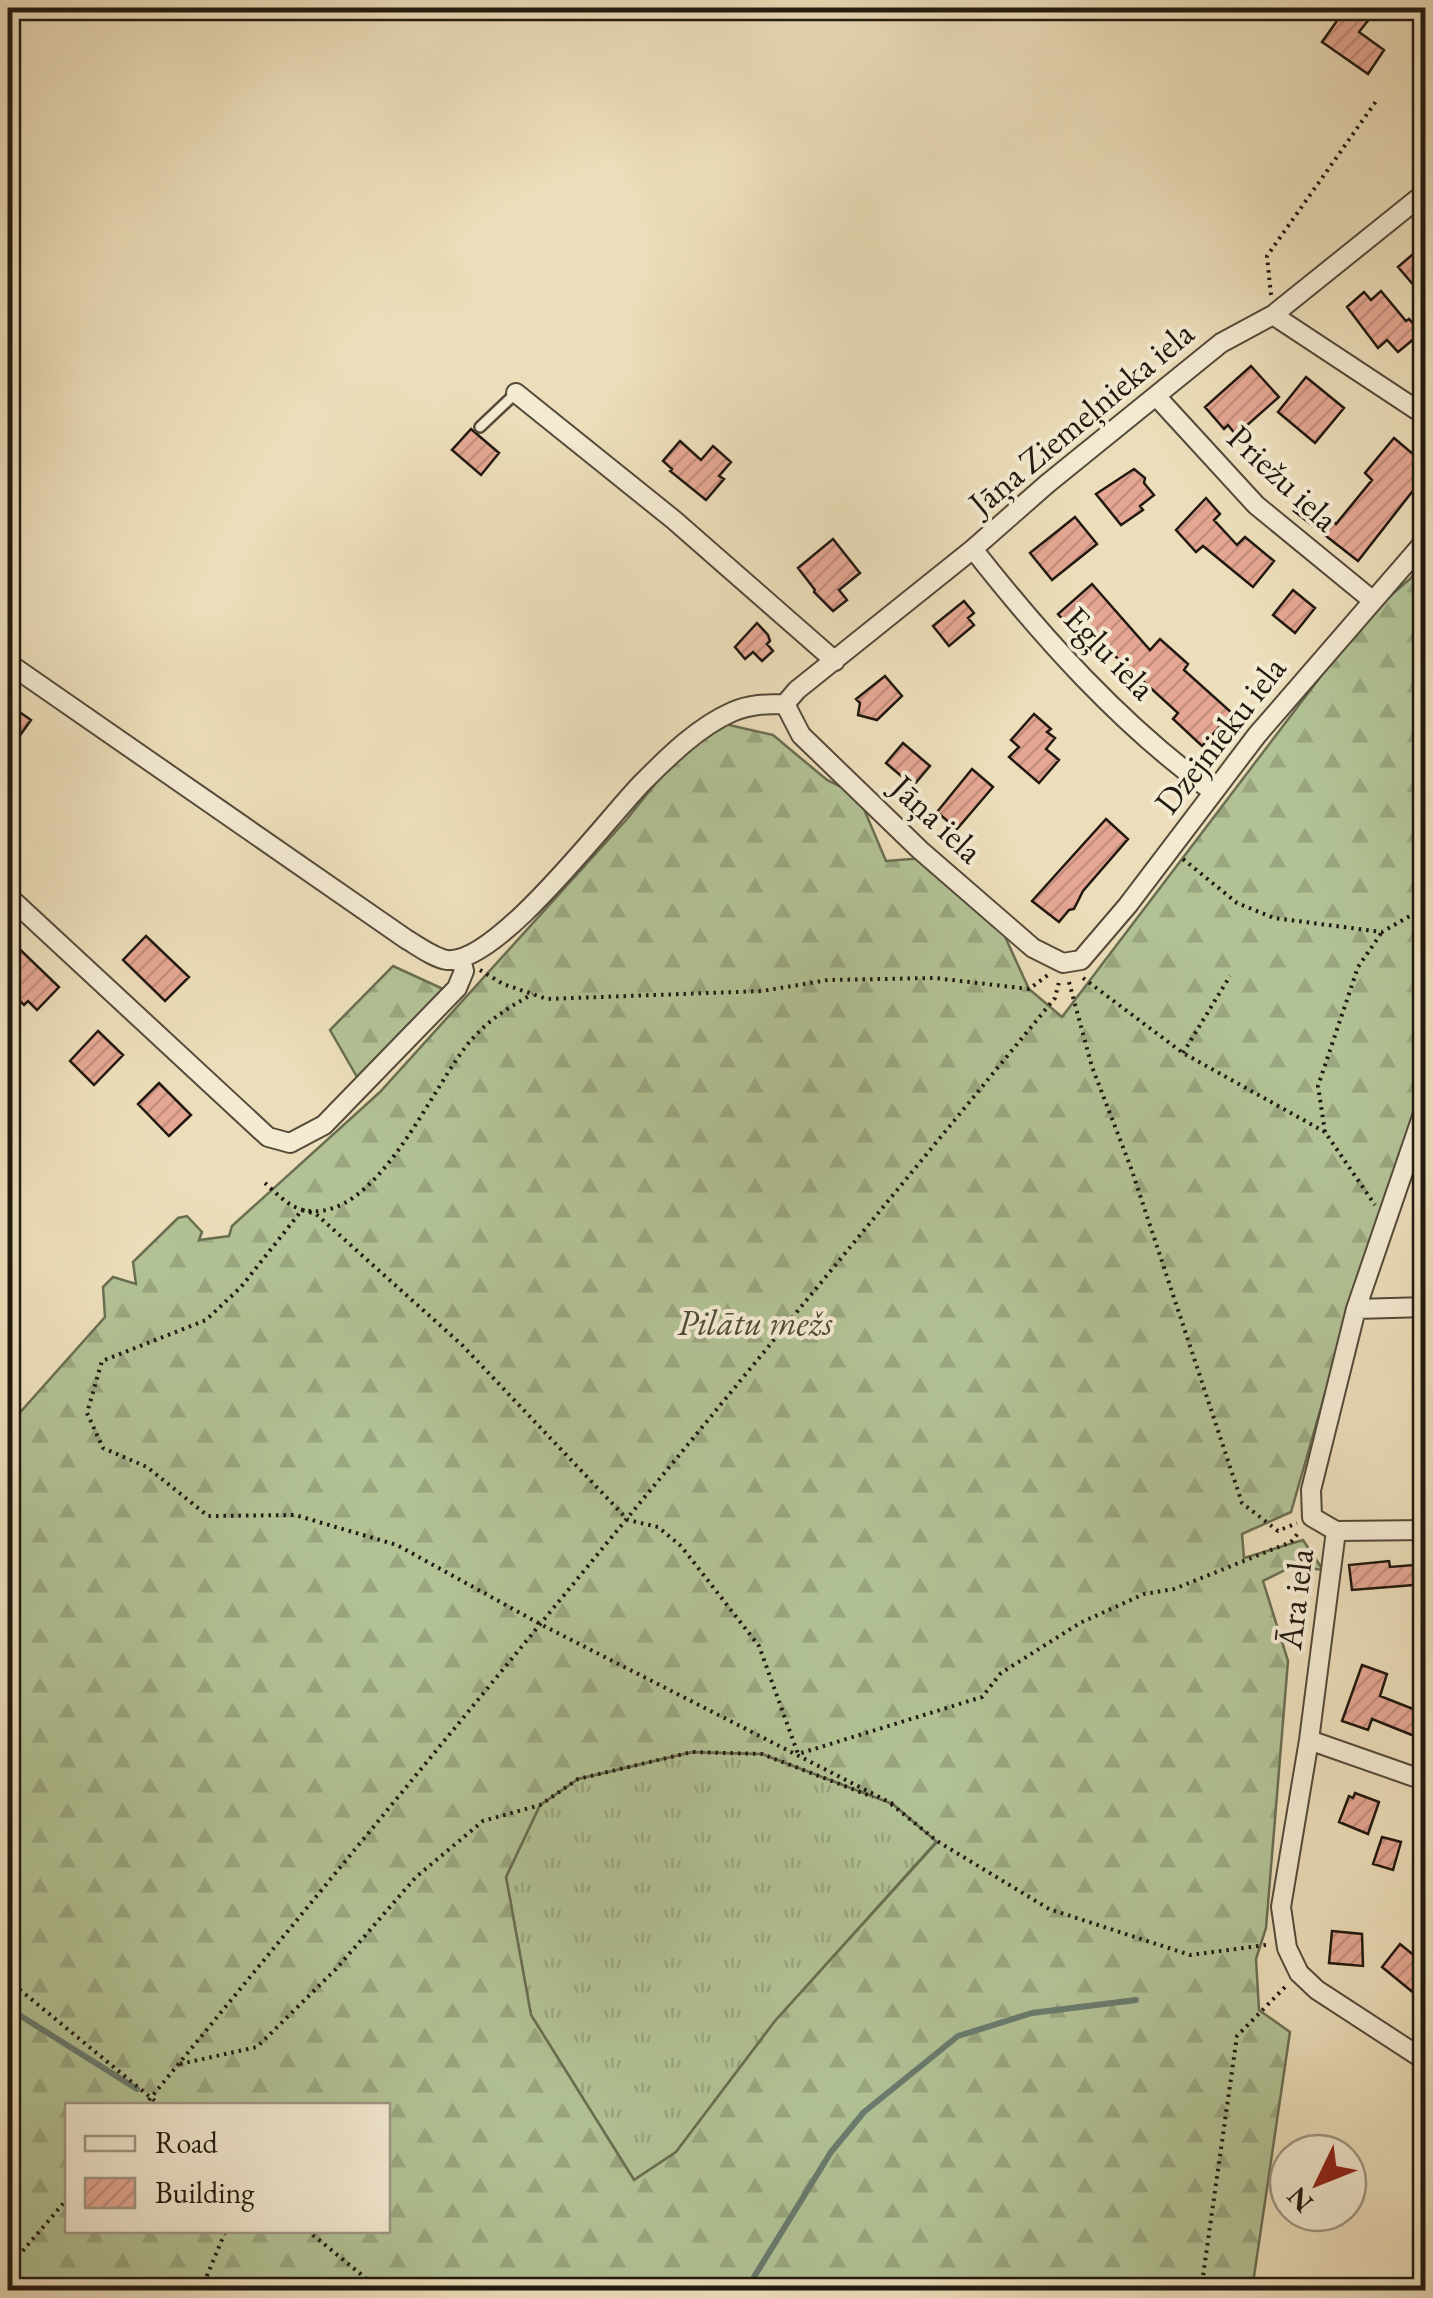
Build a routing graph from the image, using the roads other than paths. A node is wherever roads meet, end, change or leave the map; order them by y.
1 (1426, 192) edge
2 (1273, 315) junction
3 (516, 393) joint
4 (1156, 396) junction
5 (1426, 416) edge
6 (480, 427) dead end
7 (1426, 540) edge
8 (973, 549) junction
9 (1372, 600) junction
10 (836, 661) junction
11 (8, 663) edge
12 (785, 704) junction
13 (1212, 791) junction
14 (8, 896) edge
15 (461, 959) junction
16 (1064, 963) joint
17 (1426, 1105) edge
18 (1426, 1307) edge
19 (1356, 1308) junction
20 (1426, 1530) edge
21 (1336, 1532) junction
22 (1310, 1740) junction
23 (1426, 1781) edge
24 (1426, 2062) edge

1 - 2 street, Jāņa Ziemeļnieka iela
2 - 4 street, Jāņa Ziemeļnieka iela
2 - 5 street
3 - 6 lane
3 - 10 street
4 - 8 street, Jāņa Ziemeļnieka iela
4 - 9 street, Priežu iela
7 - 9 street, Dzejnieku iela
8 - 10 street, Jāņa Ziemeļnieka iela
8 - 13 street, Egļu iela
9 - 13 street, Dzejnieku iela
10 - 12 street, Jāņa Ziemeļnieka iela
11 - 15 street
12 - 15 street
12 - 16 street, Jāņa iela
13 - 16 street, Dzejnieku iela
14 - 15 street
17 - 19 street, Āra iela
18 - 19 street
19 - 21 street, Āra iela
20 - 21 street
21 - 22 street, Āra iela
22 - 23 street
22 - 24 street, Āra iela

